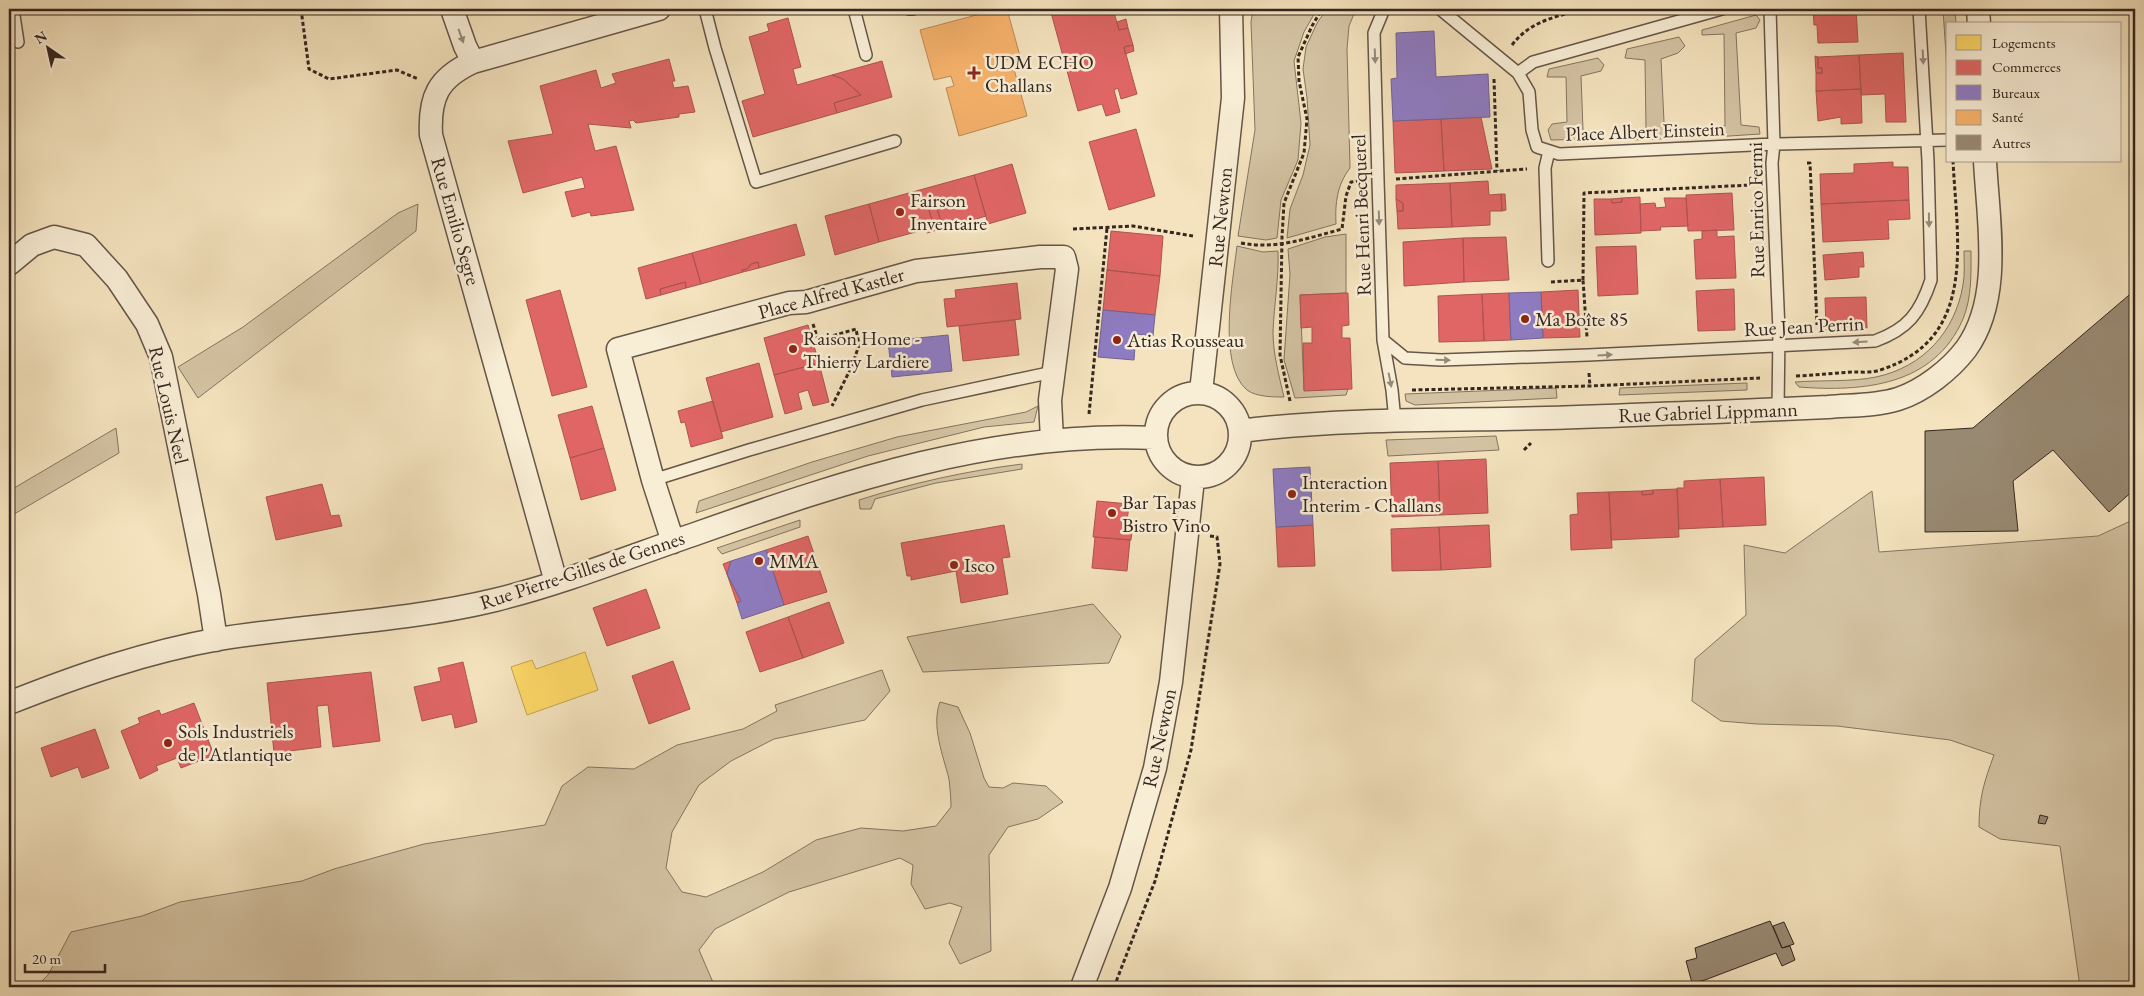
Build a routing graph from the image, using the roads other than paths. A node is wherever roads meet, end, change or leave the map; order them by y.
1 (13, 9) edge
2 (452, 9) edge
3 (659, 9) edge
4 (705, 9) edge
5 (854, 9) edge
6 (908, 9) edge
7 (913, 9) edge
8 (1231, 9) edge
9 (1239, 9) edge
10 (1384, 9) edge
11 (1440, 9) edge
12 (1722, 9) edge
13 (1770, 9) edge
14 (1919, 9) edge
15 (1978, 9) edge
16 (1979, 22) edge
17 (1231, 40) junction
18 (18, 42) dead end
19 (866, 55) dead end
20 (473, 62) junction
21 (1518, 73) junction
22 (1927, 140) junction
23 (1946, 140) edge
24 (895, 141) dead end
25 (1774, 144) junction
26 (1549, 151) junction
27 (1985, 162) edge
28 (1548, 261) dead end
29 (9, 264) edge
30 (1383, 340) junction
31 (1778, 347) junction
32 (1053, 372) junction
33 (1201, 392) junction
34 (1778, 409) junction
35 (1396, 421) junction
36 (1240, 431) junction
37 (1155, 438) junction
38 (1052, 440) junction
39 (1193, 478) junction
40 (653, 480) junction
41 (673, 542) junction
42 (556, 582) junction
43 (216, 640) junction
44 (9, 703) edge
45 (1082, 987) edge

1 - 18 lane
2 -> 20 street
3 - 20 street, Rue Emilio Segre
4 - 24 lane
5 - 19 lane
6 - 7 lane
8 - 17 street, Rue Newton
9 - 17 street, Rue Newton
10 -> 30 lane, Rue Henri Becquerel
11 - 21 lane, Place Albert Einstein
12 - 21 lane
13 - 25 lane, Rue Enrico Fermi
14 -> 22 lane, Rue Jean Perrin
15 - 16 street
17 - 33 street, Rue Newton
20 - 42 street, Rue Emilio Segre
21 - 26 lane, Place Albert Einstein
22 - 23 lane, Place Albert Einstein
22 - 25 lane, Place Albert Einstein
22 -> 31 lane, Rue Jean Perrin
25 - 26 lane, Place Albert Einstein
25 - 31 lane, Rue Enrico Fermi
26 - 28 lane
27 - 34 street, Rue Gabriel Lippmann
29 - 43 street, Rue Louis Neel
30 -> 31 lane, Rue Jean Perrin
30 -> 35 lane, Rue Henri Becquerel
31 - 34 lane, Rue Enrico Fermi
32 - 38 street, Place Alfred Kastler
32 - 40 lane
32 - 40 street, Place Alfred Kastler
33 - 36 street
33 - 37 street
34 - 35 street, Rue Gabriel Lippmann
35 - 36 street, Rue Gabriel Lippmann
36 - 39 street
37 - 38 street, Rue Pierre-Gilles de Gennes
37 - 39 street
38 - 41 street, Rue Pierre-Gilles de Gennes
39 - 45 street, Rue Newton
40 - 41 street, Place Alfred Kastler
41 - 42 street, Rue Pierre-Gilles de Gennes
42 - 43 street, Rue Pierre-Gilles de Gennes
43 - 44 street, Rue Pierre-Gilles de Gennes

